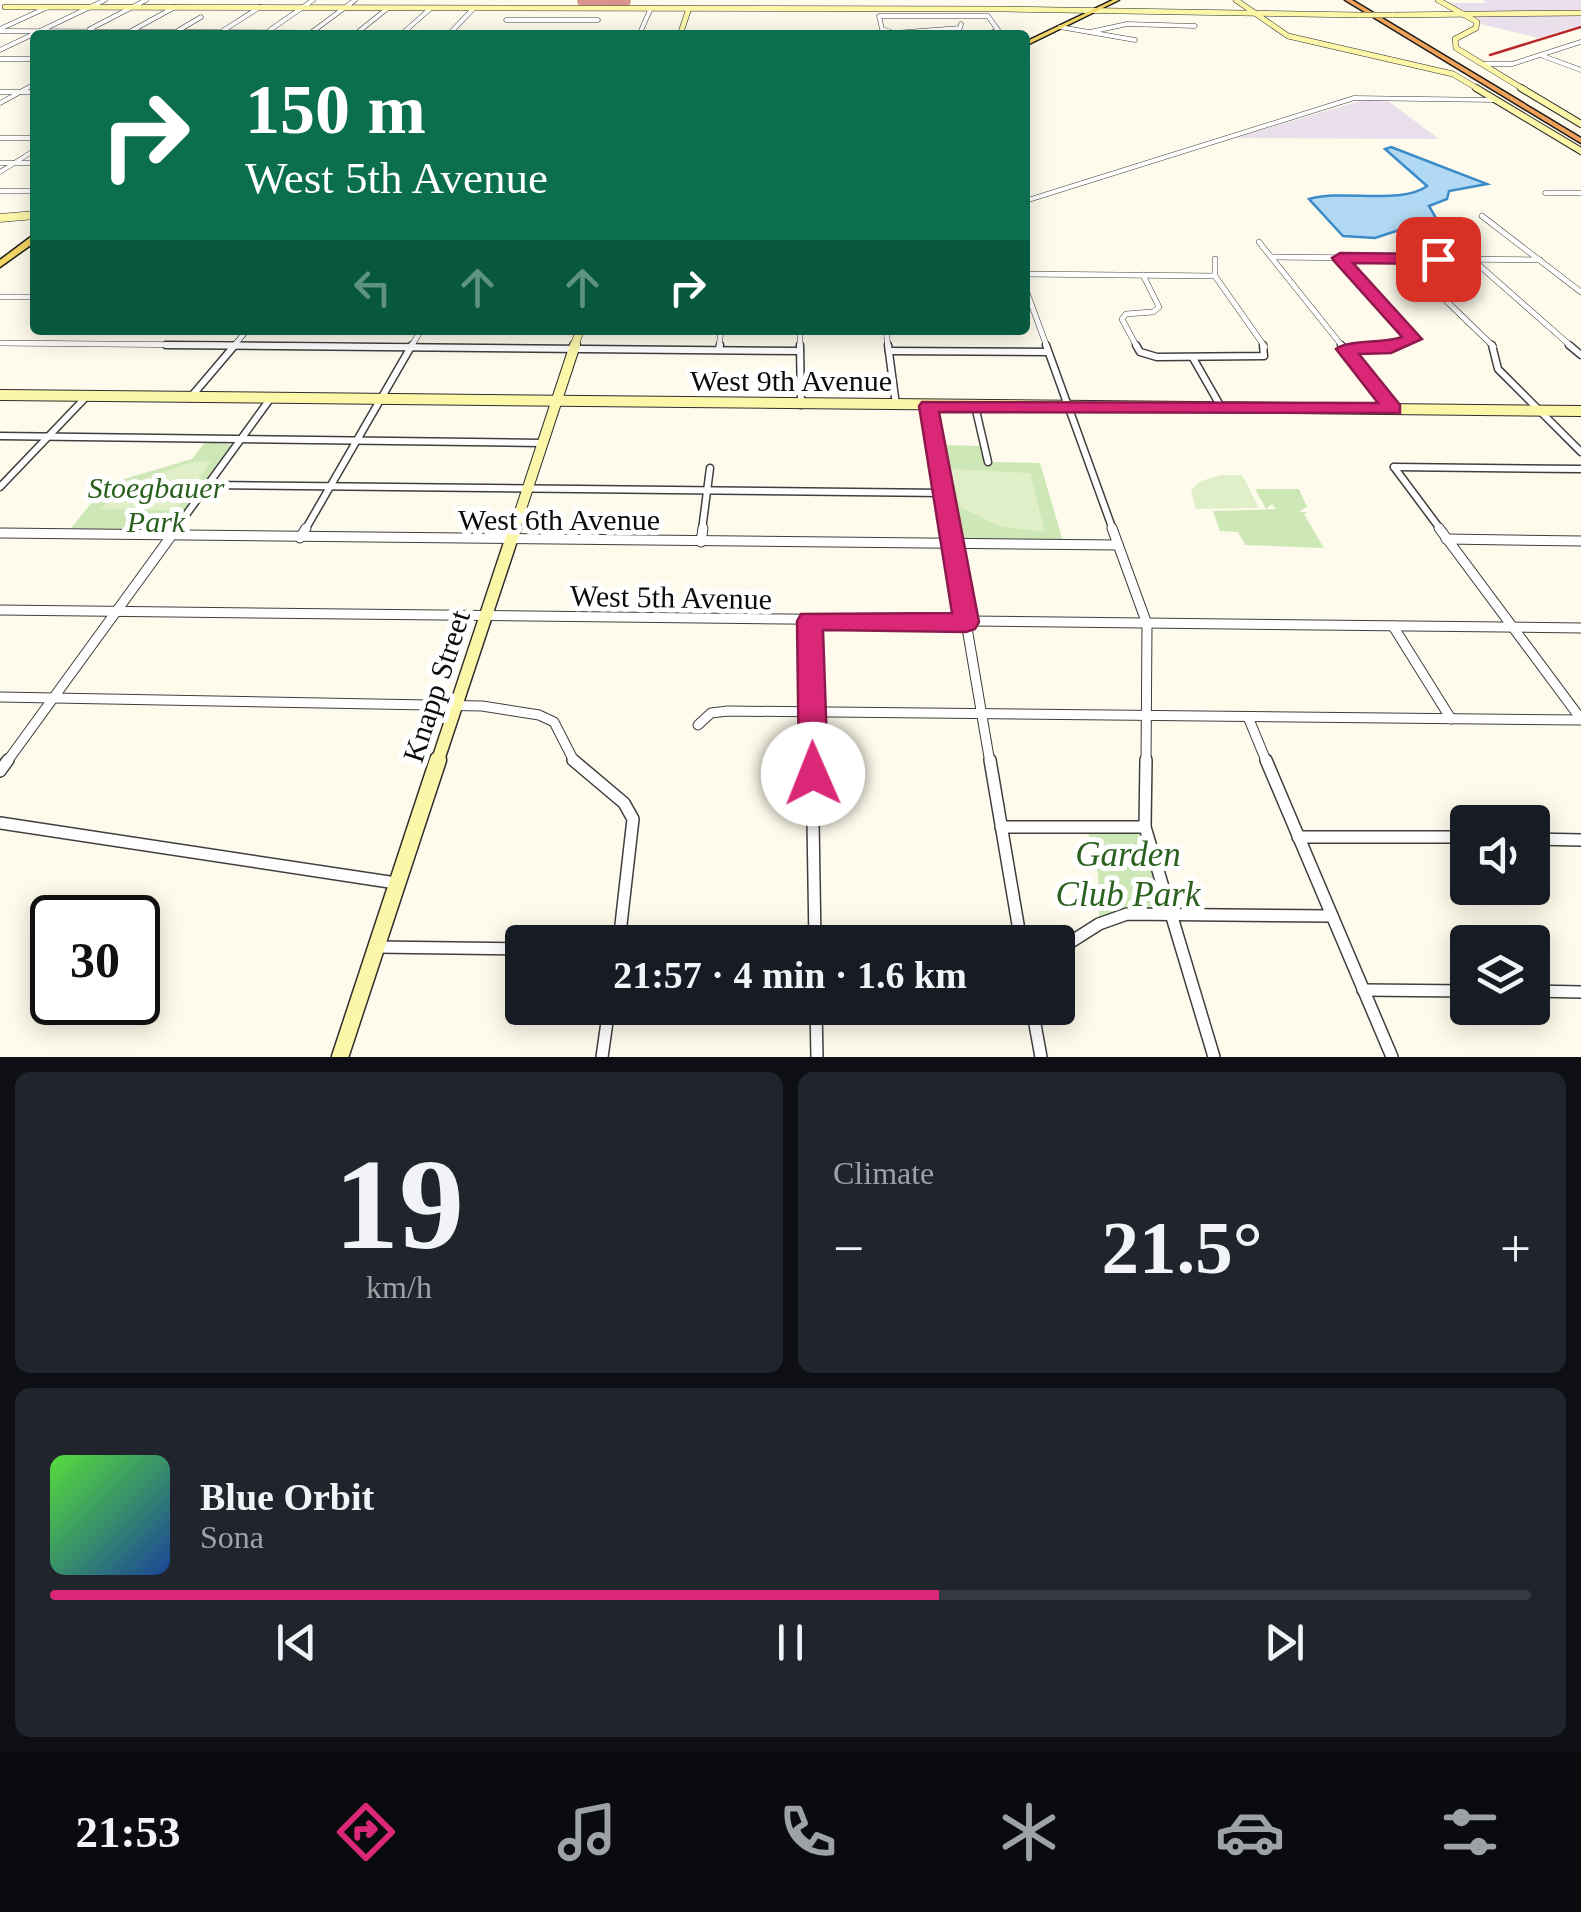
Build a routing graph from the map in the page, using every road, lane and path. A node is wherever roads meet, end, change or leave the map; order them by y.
1 (22, 0) edge
2 (105, 0) edge
3 (146, 0) edge
4 (314, 0) edge
5 (355, 0) edge
6 (691, 0) edge
7 (1114, 0) edge
8 (1236, 0) edge
9 (1348, 0) edge
10 (1356, 0) edge
11 (1438, 0) edge
12 (48, 7) junction
13 (90, 7) junction
14 (132, 7) junction
15 (175, 7) junction
16 (3, 8) edge
17 (260, 8) junction
18 (302, 8) junction
19 (345, 8) junction
20 (388, 8) junction
21 (431, 8) junction
22 (474, 8) junction
23 (516, 8) junction
24 (651, 8) junction
25 (689, 8) junction
26 (998, 10) junction
27 (1074, 11) joint
28 (1091, 11) junction
29 (1120, 11) joint
30 (923, 12) junction
31 (1581, 13) edge
32 (1183, 14) junction
33 (1256, 14) junction
34 (1467, 15) junction
35 (201, 17) dead end
36 (506, 20) junction
37 (598, 20) dead end
38 (1068, 23) junction
39 (961, 24) dead end
40 (1060, 26) junction
41 (941, 28) junction
42 (0, 30) edge
43 (42, 30) edge
44 (88, 30) edge
45 (133, 30) edge
46 (179, 30) edge
47 (224, 30) edge
48 (269, 30) edge
49 (314, 30) edge
50 (361, 30) edge
51 (407, 30) edge
52 (453, 30) edge
53 (498, 30) edge
54 (642, 30) edge
55 (681, 30) edge
56 (885, 30) edge
57 (926, 30) edge
58 (998, 30) edge
59 (30, 31) edge
60 (1090, 32) junction
61 (30, 36) edge
62 (1135, 40) dead end
63 (1030, 41) edge
64 (1581, 42) edge
65 (1567, 47) junction
66 (0, 50) edge
67 (1581, 50) edge
68 (1540, 56) junction
69 (0, 59) edge
70 (30, 59) edge
71 (1483, 64) junction
72 (1581, 70) edge
73 (30, 87) edge
74 (0, 92) edge
75 (20, 92) junction
76 (30, 92) edge
77 (1495, 100) junction
78 (0, 102) edge
79 (1581, 124) edge
80 (0, 138) edge
81 (30, 138) edge
82 (1581, 138) edge
83 (1581, 151) edge
84 (30, 153) edge
85 (0, 163) edge
86 (14, 163) junction
87 (30, 163) edge
88 (0, 172) edge
89 (0, 191) edge
90 (30, 191) edge
91 (1544, 193) dead end
92 (1581, 193) edge
93 (1030, 199) edge
94 (30, 215) edge
95 (1482, 216) dead end
96 (0, 218) edge
97 (30, 241) edge
98 (1259, 242) dead end
99 (5, 256) edge
100 (1272, 257) junction
101 (1340, 258) junction
102 (1403, 258) junction
103 (1215, 259) dead end
104 (1472, 260) junction
105 (1540, 260) junction
106 (0, 264) edge
107 (1030, 274) edge
108 (1143, 275) junction
109 (1215, 276) junction
110 (1581, 292) edge
111 (0, 297) edge
112 (30, 297) edge
113 (1030, 310) edge
114 (243, 335) edge
115 (418, 335) edge
116 (578, 335) edge
117 (720, 335) edge
118 (800, 335) edge
119 (887, 335) edge
120 (0, 342) edge
121 (235, 346) junction
122 (411, 347) junction
123 (574, 349) junction
124 (1345, 349) junction
125 (719, 350) junction
126 (889, 350) junction
127 (800, 351) junction
128 (1048, 352) junction
129 (1581, 355) edge
130 (1193, 358) junction
131 (0, 395) edge
132 (88, 396) junction
133 (190, 398) junction
134 (270, 399) junction
135 (380, 400) junction
136 (556, 402) junction
137 (801, 405) junction
138 (896, 406) junction
139 (928, 406) junction
140 (975, 406) junction
141 (1068, 406) junction
142 (1221, 408) junction
143 (1393, 409) junction
144 (1540, 411) junction
145 (1581, 412) edge
146 (0, 436) edge
147 (49, 436) junction
148 (241, 440) junction
149 (357, 441) junction
150 (542, 444) junction
151 (1581, 452) edge
152 (988, 462) dead end
153 (710, 468) dead end
154 (1581, 469) edge
155 (209, 485) junction
156 (0, 486) edge
157 (331, 486) junction
158 (526, 489) junction
159 (707, 491) junction
160 (944, 493) junction
161 (0, 533) edge
162 (172, 536) junction
163 (300, 538) junction
164 (1446, 539) junction
165 (510, 541) junction
166 (1581, 541) edge
167 (701, 542) junction
168 (952, 544) junction
169 (1118, 545) junction
170 (0, 610) edge
171 (116, 612) junction
172 (485, 618) junction
173 (810, 621) junction
174 (966, 622) junction
175 (1147, 624) junction
176 (1393, 626) junction
177 (1512, 627) junction
178 (1581, 628) edge
179 (0, 697) edge
180 (53, 698) junction
181 (457, 706) junction
182 (812, 712) junction
183 (982, 714) junction
184 (1146, 716) junction
185 (1248, 717) junction
186 (1451, 718) junction
187 (1581, 720) edge
188 (698, 725) dead end
189 (0, 771) edge
190 (0, 823) edge
191 (1001, 827) junction
192 (1145, 828) junction
193 (1298, 837) junction
194 (1450, 837) edge
195 (1550, 839) edge
196 (1581, 840) edge
197 (397, 884) junction
198 (1172, 914) junction
199 (1332, 916) junction
200 (620, 925) edge
201 (816, 925) edge
202 (1018, 925) edge
203 (1075, 940) edge
204 (376, 947) junction
205 (505, 949) edge
206 (1364, 990) junction
207 (1450, 990) edge
208 (1550, 991) edge
209 (1581, 992) edge
210 (607, 1025) edge
211 (816, 1025) edge
212 (1035, 1025) edge
213 (340, 1057) edge
214 (602, 1057) edge
215 (817, 1057) edge
216 (1041, 1057) edge
217 (1214, 1057) edge
218 (1392, 1057) edge

1 - 16 main road
2 - 13 street
3 - 14 street
4 - 18 street
5 - 19 street
6 - 25 street
7 - 28 main road
8 - 33 main road
9 - 82 highway
10 - 82 highway
11 - 34 main road
12 - 13 main road
12 - 16 main road
12 - 42 street
13 - 14 main road
13 - 43 street
14 - 15 main road
14 - 44 street
15 - 17 main road
15 - 45 street
17 - 18 main road
17 - 47 street
18 - 19 main road
18 - 48 street
19 - 20 main road
19 - 49 street
20 - 21 main road
20 - 50 street
21 - 22 main road
21 - 51 street
22 - 23 main road
22 - 52 street
23 - 24 main road
23 - 36 street
24 - 25 main road
24 - 54 street
25 - 30 main road
25 - 55 main road
26 - 27 main road
26 - 28 main road
26 - 30 main road
27 - 28 main road
28 - 29 main road
28 - 32 main road
28 - 38 main road
28 - 38 main road
29 - 32 main road
30 - 41 street
30 - 56 street
30 - 58 street
31 - 34 main road
32 - 33 main road
32 - 60 street
33 - 34 main road, bridge
33 - 77 main road
34 - 71 main road
35 - 46 street
36 - 37 street
36 - 53 street
38 - 40 main road
39 - 41 street
40 - 60 street
40 - 63 main road
41 - 57 street
42 - 59 street
60 - 62 street
61 - 66 street
64 - 65 street
65 - 67 street
65 - 68 street
68 - 71 street
68 - 72 street
69 - 70 street
71 - 79 main road
73 - 75 street
74 - 75 street
75 - 76 street
75 - 78 street
77 - 83 main road
77 - 93 street
80 - 81 street
84 - 86 street
85 - 86 street
86 - 87 street
86 - 88 street
89 - 90 street
91 - 92 street
94 - 96 main road
95 - 105 street
97 - 99 main road
98 - 100 street
99 - 106 main road
100 - 101 street
100 - 124 street
101 - 102 street
101 - 124 street
102 - 104 street
102 - 144 street
103 - 109 street
104 - 105 street
104 - 129 street
105 - 110 street
107 - 108 street
108 - 109 street
108 - 130 street
109 - 130 street
111 - 112 street
113 - 128 street
114 - 121 street
115 - 122 street
116 - 123 main road, Knapp Street
117 - 125 street
118 - 127 street
119 - 126 street
120 - 121 street
121 - 122 street
121 - 133 street
122 - 123 street
122 - 135 street
123 - 125 street
123 - 136 main road, Knapp Street
124 - 143 street
125 - 127 street
126 - 128 street
126 - 138 street
127 - 137 street
128 - 141 street
130 - 142 street
131 - 132 main road, West 9th Avenue
132 - 133 main road, West 9th Avenue
132 - 147 street
133 - 134 main road, West 9th Avenue
134 - 135 main road, West 9th Avenue
134 - 148 street
135 - 136 main road, West 9th Avenue
135 - 149 street
136 - 137 main road, West 9th Avenue
136 - 150 main road, Knapp Street
137 - 138 main road, West 9th Avenue
138 - 139 main road, West 9th Avenue
139 - 140 main road, West 9th Avenue
139 - 160 street
140 - 141 main road, West 9th Avenue
140 - 152 street
141 - 142 main road, West 9th Avenue
141 - 169 street
142 - 143 main road, West 9th Avenue
143 - 144 main road, West 9th Avenue
144 - 145 main road, West 9th Avenue
144 - 151 street
146 - 147 street
147 - 148 street
147 - 156 street
148 - 149 street
148 - 155 street
149 - 150 street
149 - 157 street
150 - 158 main road, Knapp Street
153 - 159 street
154 - 164 street
155 - 157 street
155 - 162 street
157 - 158 street
157 - 163 street
158 - 159 street
158 - 165 main road, Knapp Street
159 - 160 street
159 - 167 street
160 - 168 street
161 - 162 street, West 6th Avenue
162 - 163 street, West 6th Avenue
162 - 171 street
163 - 165 street, West 6th Avenue
164 - 166 street
164 - 177 street
165 - 167 street, West 6th Avenue
165 - 172 main road, Knapp Street
167 - 168 street, West 6th Avenue
168 - 169 street, West 6th Avenue
168 - 174 street
169 - 175 street
170 - 171 street, West 5th Avenue
171 - 172 street, West 5th Avenue
171 - 180 street
172 - 173 street, West 5th Avenue
172 - 181 main road, Knapp Street
173 - 174 street, West 5th Avenue
173 - 182 street
174 - 175 street, West 5th Avenue
174 - 183 street
175 - 176 street, West 5th Avenue
175 - 184 street
176 - 177 street, West 5th Avenue
176 - 186 street
177 - 178 street, West 5th Avenue
177 - 187 street
179 - 180 street
180 - 181 street
180 - 189 street
181 - 197 main road, Knapp Street
181 - 200 street
182 - 183 street
182 - 188 street
182 - 201 street
183 - 184 street
183 - 191 street
184 - 185 street
184 - 192 street
185 - 186 street
185 - 193 street
186 - 187 street
190 - 197 street
191 - 192 street
191 - 202 street
192 - 198 street
193 - 194 street
193 - 199 street
195 - 196 street
197 - 204 main road, Knapp Street
198 - 199 street
198 - 203 street
198 - 217 street
199 - 206 street
204 - 205 street
204 - 213 main road, Knapp Street
206 - 207 street
206 - 218 street
208 - 209 street
210 - 214 street
211 - 215 street
212 - 216 street

